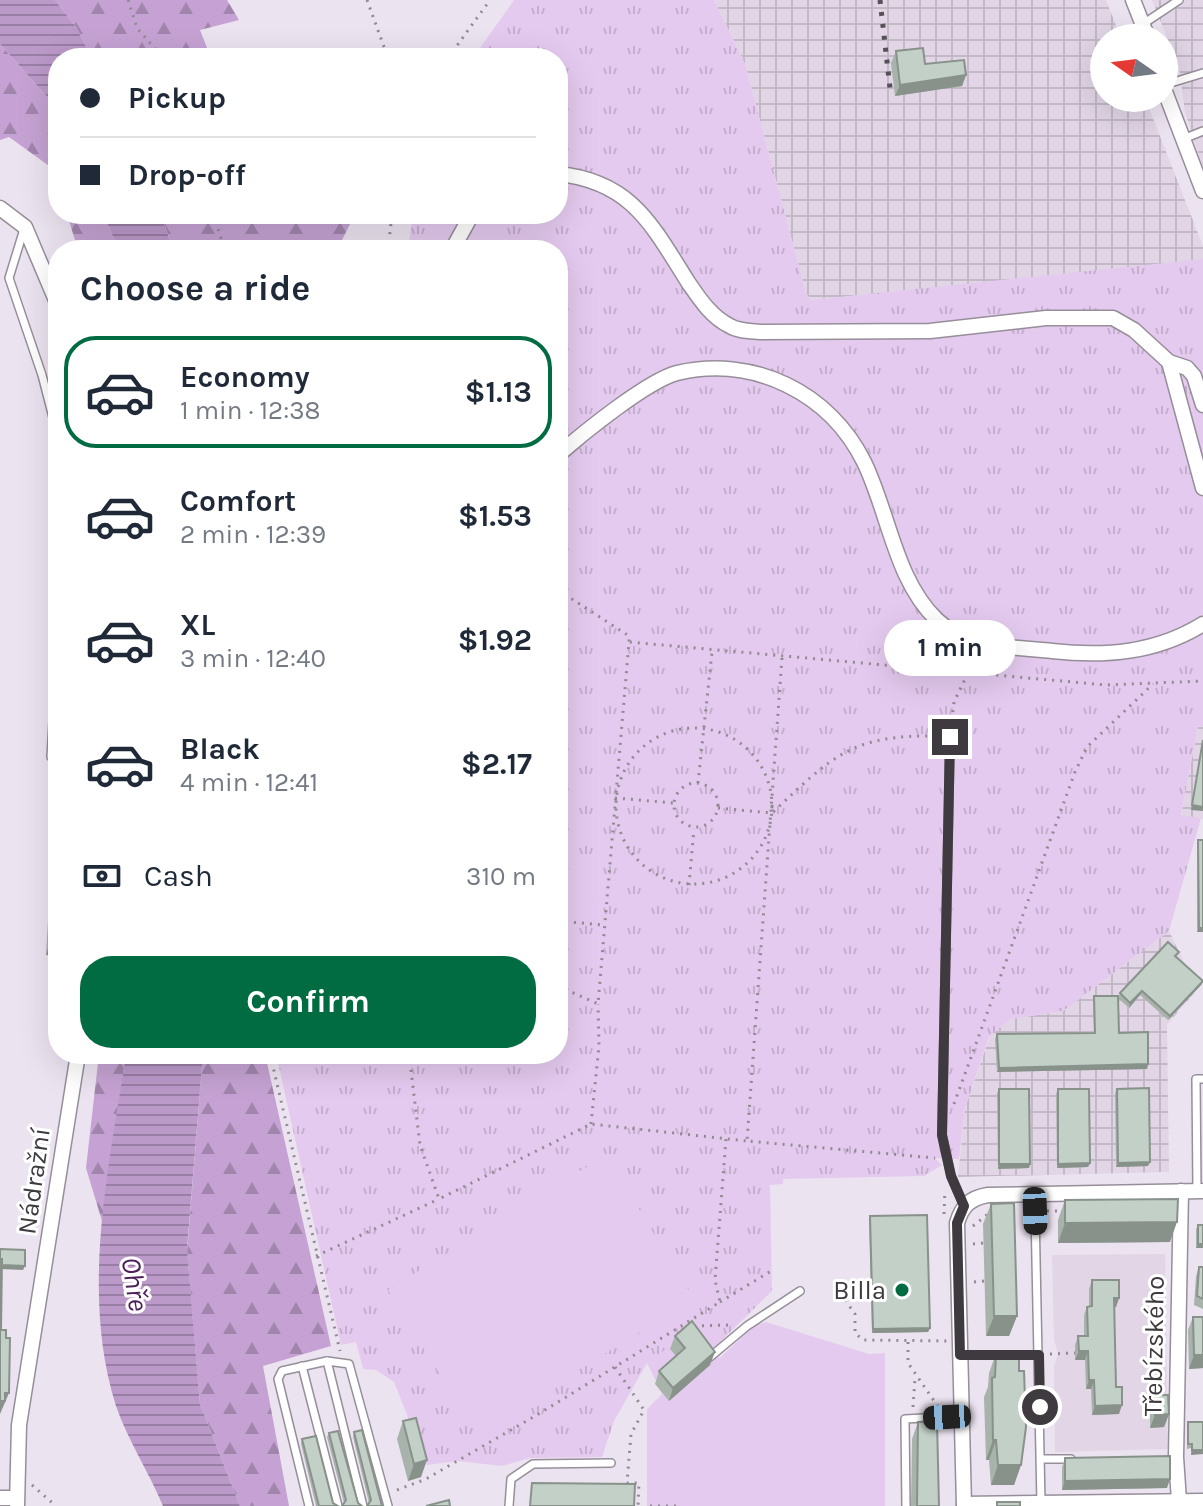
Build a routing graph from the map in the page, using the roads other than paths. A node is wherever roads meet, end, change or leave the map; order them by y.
1 (1133, 0) edge
2 (1179, 0) edge
3 (1142, 24) edge
4 (1153, 24) edge
5 (1203, 73) edge
6 (1178, 82) edge
7 (1172, 112) edge
8 (1203, 131) edge
9 (1181, 140) junction
10 (568, 175) edge
11 (1203, 191) edge
12 (0, 208) edge
13 (25, 227) junction
14 (48, 281) edge
15 (1169, 362) junction
16 (48, 398) edge
17 (1203, 405) edge
18 (568, 447) edge
19 (1203, 488) edge
20 (1203, 624) edge
21 (950, 737) road end
22 (76, 1064) edge
23 (1203, 1079) edge
24 (1181, 1191) junction
25 (1200, 1191) edge
26 (964, 1206) junction
27 (1035, 1211) road end
28 (800, 1291) dead end
29 (960, 1355) junction
30 (1039, 1355) junction
31 (710, 1357) edge
32 (327, 1361) junction
33 (302, 1366) junction
34 (954, 1417) junction
35 (1086, 1458) edge
36 (1041, 1459) junction
37 (611, 1463) dead end
38 (0, 1498) edge
39 (1179, 1501) junction
40 (1203, 1501) edge
41 (16, 1502) edge
42 (964, 1505) edge
43 (1041, 1505) edge
44 (309, 1506) edge
45 (338, 1506) edge
46 (363, 1506) edge
47 (388, 1506) edge
48 (509, 1506) edge
49 (906, 1506) edge

1 - 3 street
2 - 4 lane
5 - 6 lane
7 - 9 street
8 - 9 lane
9 - 11 street
10 - 15 street
12 - 13 street
13 - 14 street
13 - 16 lane
15 - 17 street
15 - 19 street
18 - 20 street
21 - 26 lane
22 - 41 street, Nádražní
23 - 25 lane
24 - 25 street
24 - 26 street
24 - 39 street, Třebízského
26 - 29 street
27 - 30 lane
28 - 31 lane
29 - 30 lane
29 - 34 street
30 - 36 lane
32 - 33 lane
32 - 46 lane
32 - 47 lane
33 - 44 lane
33 - 45 lane
34 - 42 street
34 - 49 lane
35 - 36 lane
36 - 43 lane
37 - 48 lane
38 - 41 street
39 - 40 street
39 - 43 street
42 - 43 street

